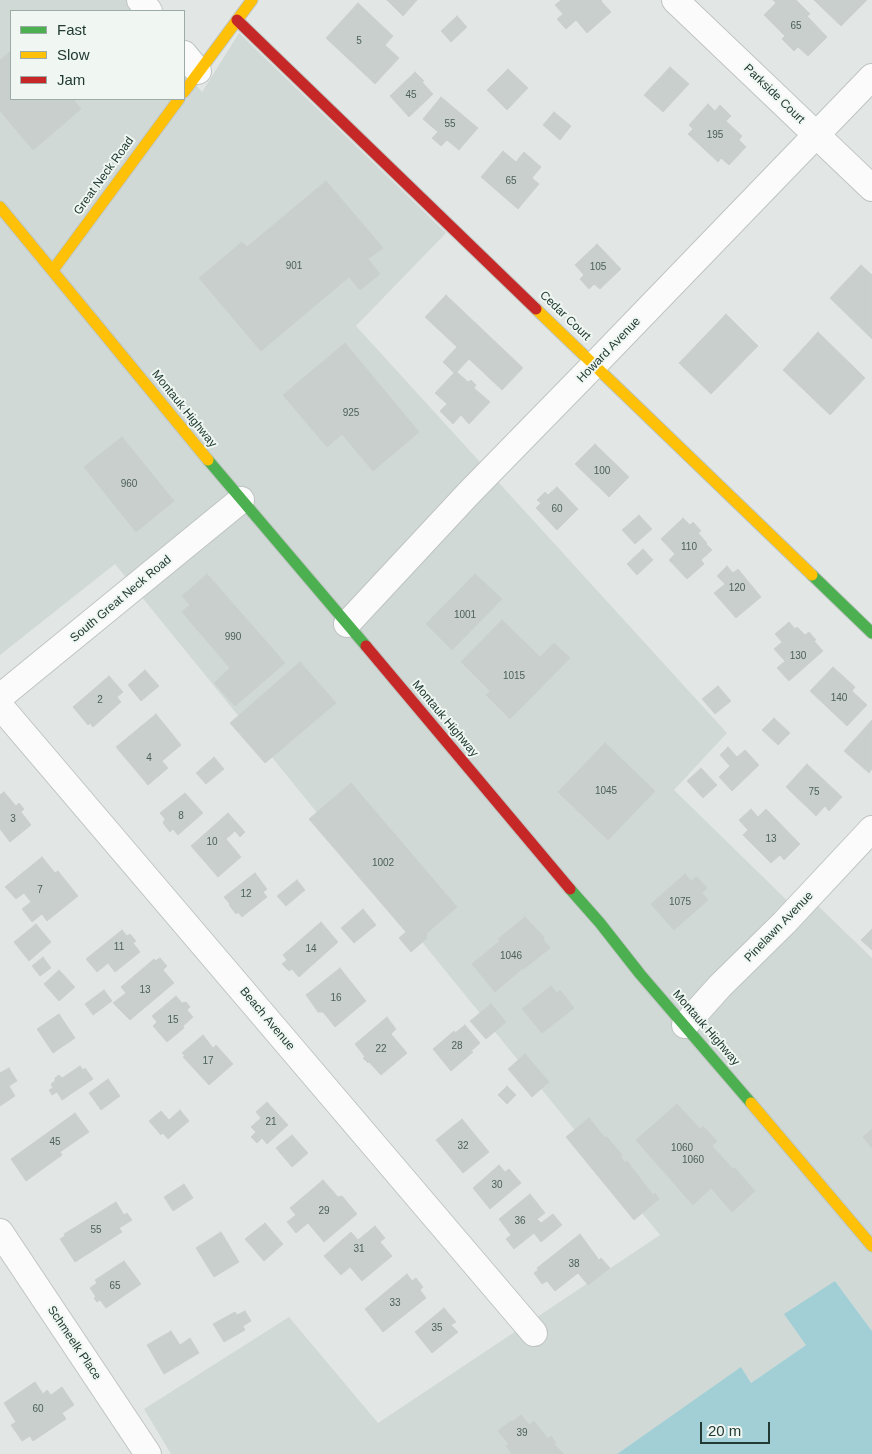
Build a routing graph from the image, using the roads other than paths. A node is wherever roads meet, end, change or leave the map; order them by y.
1 (140, 0) edge
2 (252, 0) edge
3 (675, 0) edge
4 (149, 10) edge
5 (237, 20) junction
6 (189, 72) edge
7 (872, 77) edge
8 (177, 100) edge
9 (817, 134) junction
10 (872, 188) edge
11 (0, 207) edge
12 (53, 270) junction
13 (595, 364) junction
14 (241, 500) junction
15 (347, 624) junction
16 (872, 633) edge
17 (0, 698) edge
18 (0, 706) edge
19 (872, 829) edge
20 (685, 1025) junction
21 (0, 1232) edge
22 (872, 1246) edge
23 (534, 1333) dead end
24 (146, 1452) edge

1 - 4 street
2 - 5 main road
3 - 9 street, Parkside Court
5 - 6 main road
5 - 13 main road, Cedar Court
7 - 9 street, Howard Avenue
8 - 12 main road, Great Neck Road
9 - 10 street, Parkside Court
9 - 13 street, Howard Avenue
11 - 12 main road, Montauk Highway
12 - 14 main road, Montauk Highway
13 - 15 street, Howard Avenue
13 - 16 main road, Cedar Court
14 - 15 main road, Montauk Highway
14 - 17 street, South Great Neck Road
15 - 20 main road, Montauk Highway
18 - 23 street, Beach Avenue
19 - 20 street, Pinelawn Avenue
20 - 22 main road, Montauk Highway
21 - 24 street, Schmeelk Place

